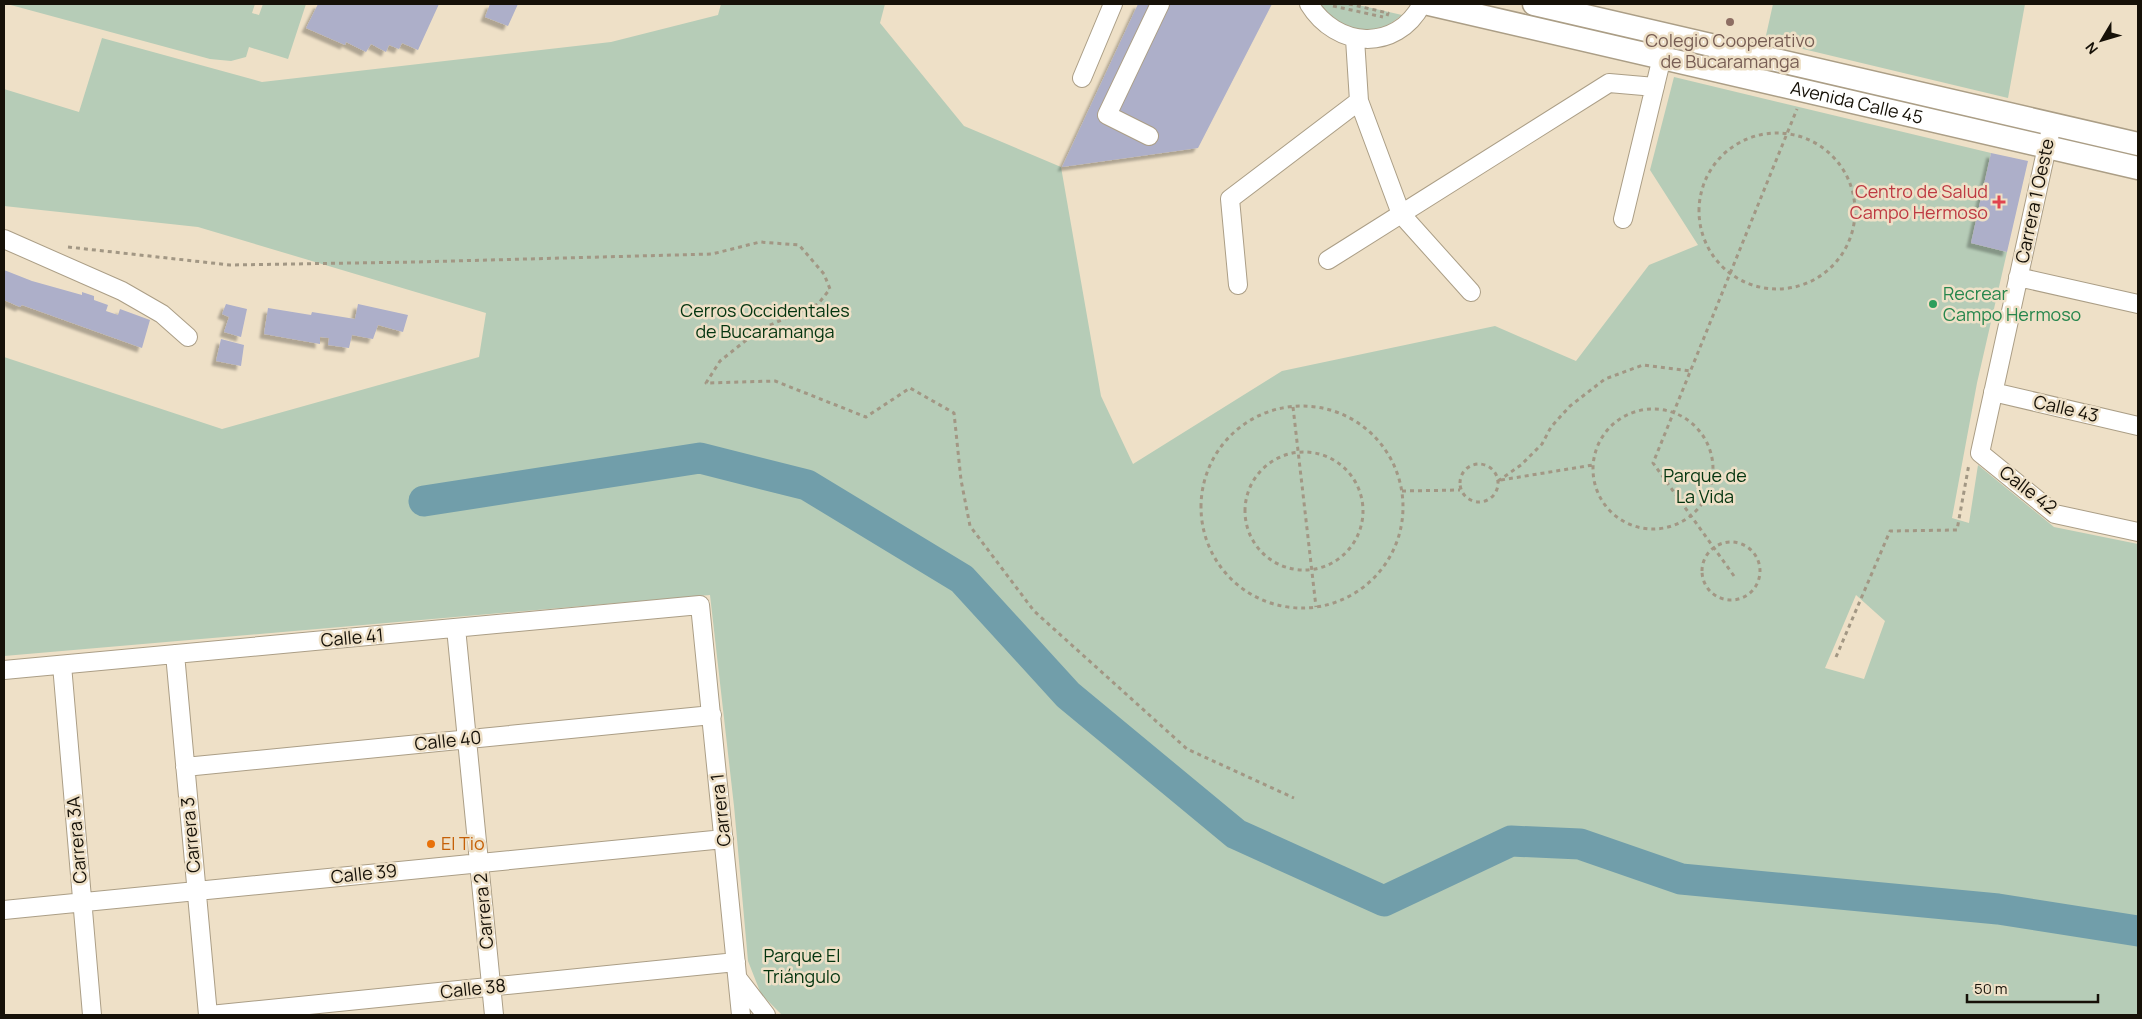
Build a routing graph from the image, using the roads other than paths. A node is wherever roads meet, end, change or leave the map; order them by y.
1 (1113, 4) edge
2 (1160, 4) edge
3 (1309, 4) edge
4 (1422, 4) edge
5 (1429, 4) edge
6 (1534, 4) edge
7 (1355, 38) junction
8 (1662, 58) junction
9 (1082, 78) dead end
10 (1655, 86) junction
11 (1359, 101) junction
12 (2052, 124) junction
13 (1149, 136) dead end
14 (2138, 144) edge
15 (2047, 147) junction
16 (2138, 168) edge
17 (1401, 214) junction
18 (1623, 219) dead end
19 (4, 239) edge
20 (1328, 260) dead end
21 (2018, 277) junction
22 (1238, 285) dead end
23 (1470, 292) dead end
24 (2138, 304) edge
25 (188, 337) dead end
26 (1993, 392) junction
27 (2138, 426) edge
28 (1980, 453) joint
29 (2138, 532) edge
30 (700, 605) joint
31 (456, 628) junction
32 (175, 654) junction
33 (62, 665) junction
34 (4, 670) edge
35 (712, 715) junction
36 (467, 739) junction
37 (185, 767) junction
38 (724, 838) junction
39 (480, 863) junction
40 (196, 891) junction
41 (82, 902) junction
42 (4, 910) edge
43 (737, 970) junction
44 (491, 987) junction
45 (92, 1015) edge
46 (209, 1015) edge
47 (494, 1015) edge
48 (742, 1015) edge
49 (766, 1015) edge

1 - 9 street
2 - 13 street
3 - 7 street
4 - 7 street
5 - 8 main road, Avenida Calle 45
6 - 12 main road, Avenida Calle 45
7 - 11 street
8 - 10 street
8 - 15 main road, Avenida Calle 45
10 - 17 street
10 - 18 street
11 - 17 street
11 - 22 street
12 - 14 main road, Avenida Calle 45
12 - 15 street, Carrera 1 Oeste
15 - 16 main road, Avenida Calle 45
15 - 21 street, Carrera 1 Oeste
17 - 20 street
17 - 23 street
19 - 25 street
21 - 24 street
21 - 26 street, Carrera 1 Oeste
26 - 27 street, Calle 43
26 - 28 street, Carrera 1 Oeste
28 - 29 street, Calle 42
30 - 31 street, Calle 41
30 - 35 street, Carrera 1
31 - 32 street, Calle 41
31 - 36 street, Carrera 2
32 - 33 street, Calle 41
32 - 37 street, Carrera 3
33 - 34 street, Calle 41
33 - 41 street, Carrera 3A
35 - 36 street, Calle 40
35 - 38 street, Carrera 1
36 - 37 street, Calle 40
36 - 39 street, Carrera 2
37 - 40 street, Carrera 3
38 - 39 street, Calle 39
38 - 43 street, Carrera 1
39 - 40 street, Calle 39
39 - 44 street, Carrera 2
40 - 41 street, Calle 39
40 - 46 street, Carrera 3
41 - 42 street, Calle 39
41 - 45 street, Carrera 3A
43 - 44 street, Calle 38
43 - 48 street, Carrera 1
43 - 49 street
44 - 46 street, Calle 38
44 - 47 street, Carrera 2

